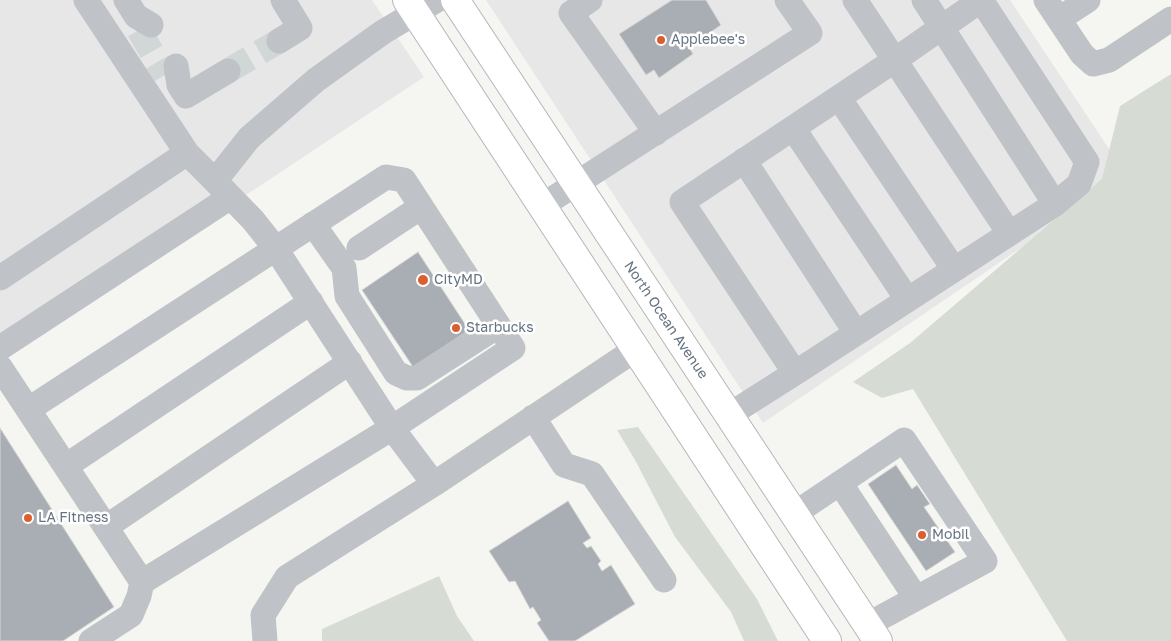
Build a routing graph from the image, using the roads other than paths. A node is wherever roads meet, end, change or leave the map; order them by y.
1 (86, 0) edge
2 (283, 0) edge
3 (455, 0) edge
4 (590, 0) edge
5 (787, 0) edge
6 (855, 0) edge
7 (924, 0) edge
8 (981, 0) edge
9 (1088, 0) edge
10 (420, 4) edge
11 (1053, 9) edge
12 (1171, 19) edge
13 (942, 27) junction
14 (279, 41) tunnel mouth
15 (895, 60) junction
16 (228, 71) tunnel mouth
17 (173, 75) tunnel mouth
18 (838, 98) junction
19 (793, 128) junction
20 (656, 133) junction
21 (187, 153) junction
22 (744, 160) junction
23 (576, 184) junction
24 (222, 190) junction
25 (1054, 204) junction
26 (543, 205) junction
27 (422, 207) junction
28 (313, 224) junction
29 (1008, 233) junction
30 (359, 248) dead end
31 (276, 249) junction
32 (953, 268) junction
33 (0, 278) edge
34 (907, 298) junction
35 (311, 302) junction
36 (498, 326) junction
37 (856, 333) junction
38 (0, 348) edge
39 (636, 349) junction
40 (350, 362) junction
41 (0, 367) edge
42 (795, 373) junction
43 (29, 409) junction
44 (729, 415) junction
45 (533, 417) junction
46 (392, 428) junction
47 (66, 466) junction
48 (840, 483) junction
49 (434, 484) junction
50 (794, 514) junction
51 (106, 527) junction
52 (760, 540) junction
53 (664, 580) dead end
54 (142, 582) junction
55 (916, 598) junction
56 (872, 633) edge
57 (91, 641) edge
58 (265, 641) edge
59 (812, 641) edge
60 (827, 641) edge

1 - 21 lane
2 - 14 lane
3 - 23 highway, North Ocean Avenue
4 - 20 lane
5 - 20 lane
6 - 15 lane
7 - 13 lane
8 - 13 lane
8 - 25 lane
9 - 11 lane
10 - 24 lane
10 - 26 highway
11 - 12 lane
13 - 15 lane
13 - 25 lane
15 - 18 lane
15 - 29 lane
16 - 17 lane
18 - 19 lane
18 - 32 lane
19 - 22 lane
19 - 34 lane
20 - 23 lane
21 - 24 lane
21 - 33 lane
22 - 37 lane
22 - 42 lane
23 - 26 lane
23 - 44 highway, North Ocean Avenue
24 - 31 lane
24 - 38 lane
25 - 29 lane
26 - 39 highway
27 - 28 lane
27 - 30 lane
27 - 36 lane
28 - 31 lane
28 - 36 lane
29 - 32 lane
31 - 35 lane
31 - 43 lane
32 - 34 lane
34 - 37 lane
35 - 40 lane
35 - 47 lane
36 - 46 lane
37 - 42 lane
39 - 45 lane
39 - 52 highway
40 - 46 lane
40 - 51 lane
41 - 43 lane
42 - 44 lane
43 - 47 lane
44 - 50 highway, North Ocean Avenue
45 - 49 lane
45 - 53 lane
46 - 49 lane
46 - 54 lane
47 - 51 lane
48 - 50 lane
48 - 55 lane
48 - 55 lane
49 - 58 lane
50 - 56 highway, North Ocean Avenue
51 - 54 lane
52 - 59 highway
52 - 60 highway
54 - 57 lane
55 - 56 lane

